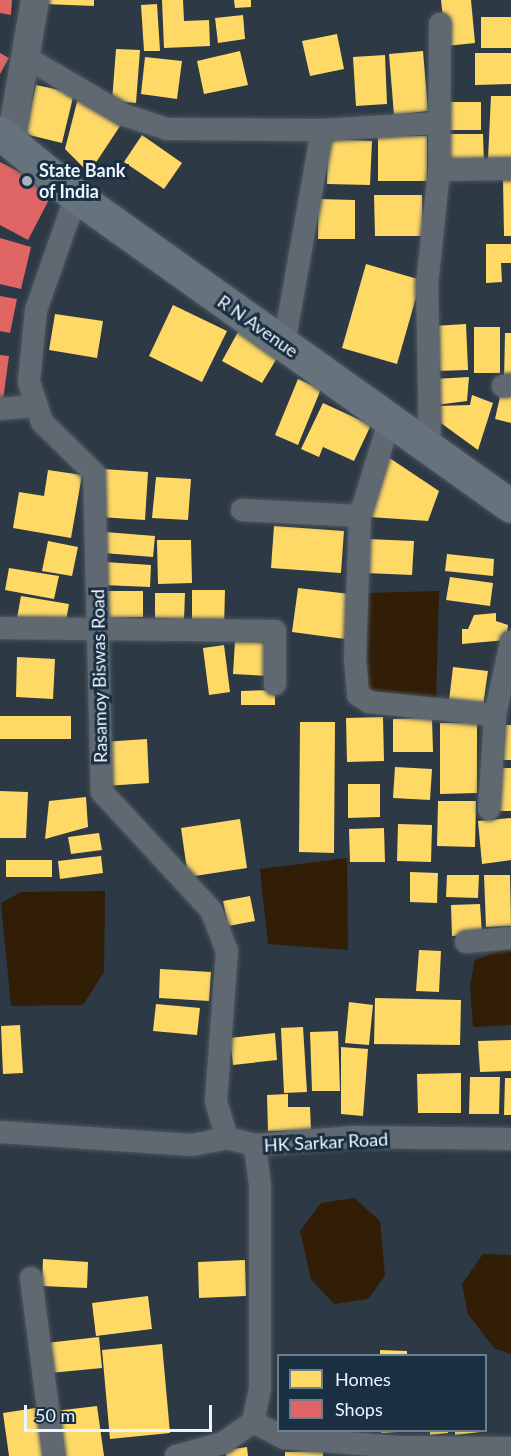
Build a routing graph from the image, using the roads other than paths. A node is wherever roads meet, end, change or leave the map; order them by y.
1 (35, 0) edge
2 (440, 24) dead end
3 (27, 58) junction
4 (438, 123) junction
5 (322, 130) junction
6 (6, 136) edge
7 (511, 169) edge
8 (439, 170) junction
9 (76, 196) junction
10 (284, 344) junction
11 (37, 406) junction
12 (0, 409) edge
13 (390, 419) junction
14 (430, 448) junction
15 (511, 506) edge
16 (242, 510) dead end
17 (360, 516) junction
18 (0, 628) edge
19 (99, 629) junction
20 (511, 642) edge
21 (275, 684) dead end
22 (495, 715) junction
23 (489, 809) dead end
24 (511, 938) edge
25 (466, 942) dead end
26 (0, 1132) edge
27 (227, 1138) junction
28 (511, 1139) edge
29 (255, 1146) junction
30 (31, 1278) dead end
31 (253, 1422) junction
32 (511, 1448) edge
33 (398, 1452) edge
34 (54, 1456) edge
35 (176, 1456) edge

1 - 3 street
2 - 4 street
3 - 5 street
3 - 6 street
4 - 5 street
4 - 8 street
5 - 10 street
6 - 9 main road, R N Avenue
7 - 8 street
8 - 14 street
9 - 10 main road, R N Avenue
9 - 11 street, Rasamoy Biswas Road
10 - 13 main road, R N Avenue
11 - 12 street
11 - 19 street, Rasamoy Biswas Road
13 - 14 main road, R N Avenue
13 - 17 street
14 - 15 main road, R N Avenue
16 - 17 street
17 - 22 street
18 - 19 street
19 - 21 street
19 - 27 street, Rasamoy Biswas Road
20 - 22 street
22 - 23 street
24 - 25 street
26 - 27 street, HK Sarkar Road
27 - 29 street, HK Sarkar Road
28 - 29 street, HK Sarkar Road
29 - 31 street
30 - 34 street
31 - 33 street
31 - 35 street
32 - 33 street

